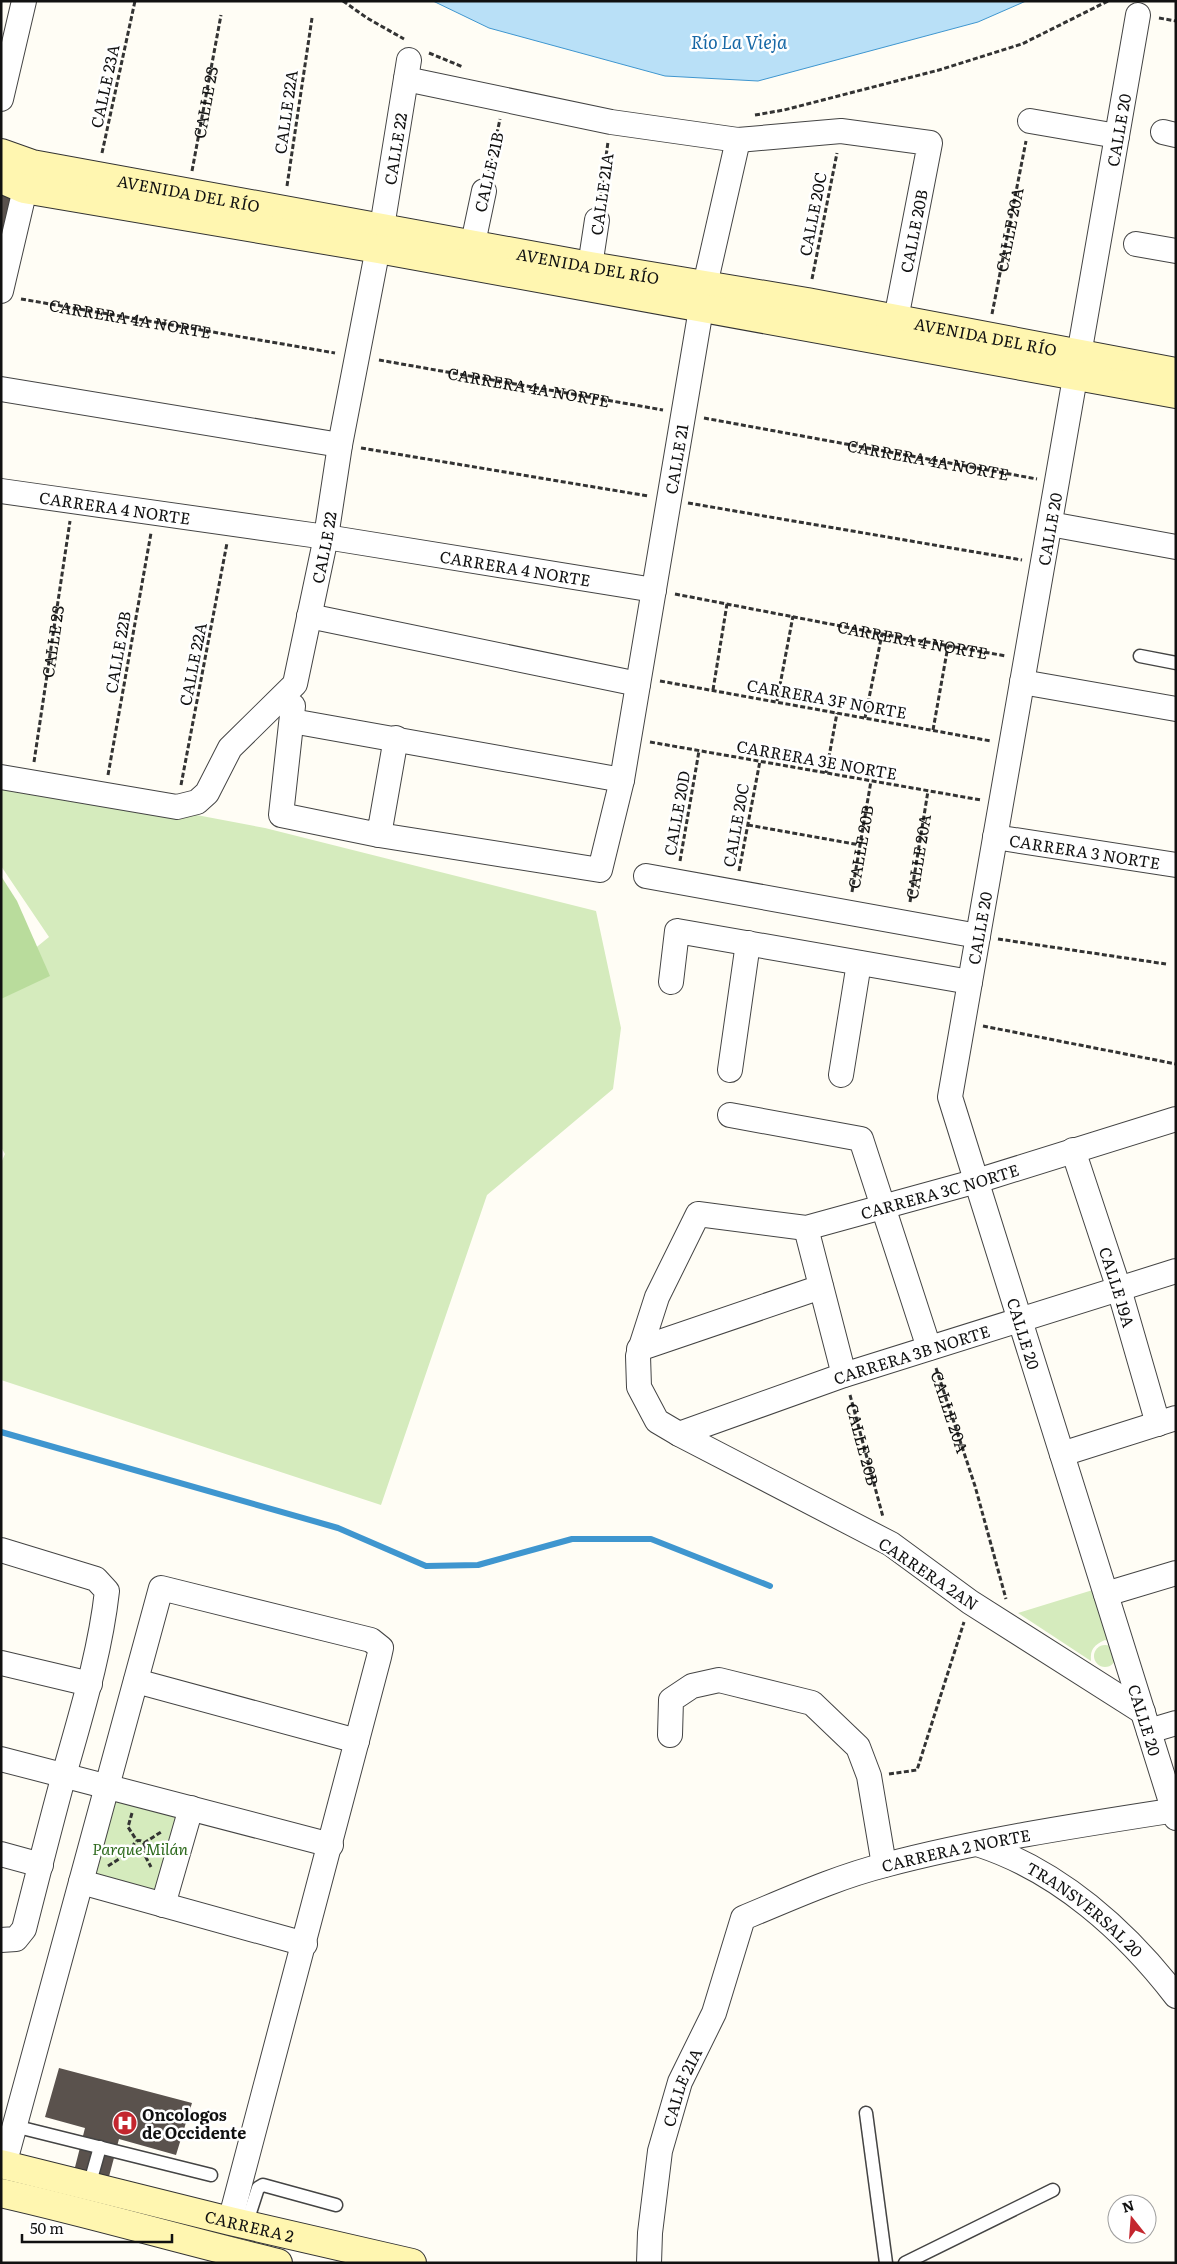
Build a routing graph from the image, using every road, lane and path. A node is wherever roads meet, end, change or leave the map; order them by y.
1 (24, 1) edge
2 (135, 1) edge
3 (343, 1) edge
4 (1108, 1) edge
5 (221, 15) dead end
6 (1138, 15) dead end
7 (312, 18) dead end
8 (8, 35) edge
9 (412, 58) junction
10 (465, 68) dead end
11 (1, 99) edge
12 (504, 100) junction
13 (750, 115) dead end
14 (1030, 120) joint
15 (611, 122) junction
16 (841, 131) junction
17 (1117, 136) junction
18 (738, 140) junction
19 (1, 153) edge
20 (97, 175) junction
21 (19, 177) edge
22 (189, 191) junction
23 (484, 192) joint
24 (284, 209) junction
25 (597, 220) joint
26 (380, 238) junction
27 (473, 243) junction
28 (1136, 244) dead end
29 (1176, 251) edge
30 (590, 266) junction
31 (11, 295) edge
32 (703, 296) junction
33 (807, 302) junction
34 (896, 319) junction
35 (988, 337) junction
36 (358, 356) junction
37 (1077, 365) junction
38 (1176, 372) edge
39 (1, 389) edge
40 (1176, 394) edge
41 (684, 414) junction
42 (340, 445) junction
43 (1057, 483) junction
44 (1, 491) edge
45 (73, 500) junction
46 (155, 513) junction
47 (1050, 524) junction
48 (230, 525) junction
49 (326, 537) junction
50 (1176, 547) edge
51 (654, 590) junction
52 (727, 604) junction
53 (309, 616) junction
54 (793, 616) junction
55 (882, 634) junction
56 (948, 646) junction
57 (1140, 656) dead end
58 (1026, 659) junction
59 (1176, 663) edge
60 (638, 680) junction
61 (1022, 682) junction
62 (295, 684) junction
63 (713, 690) junction
64 (777, 702) junction
65 (1176, 709) edge
66 (836, 713) junction
67 (865, 718) junction
68 (292, 721) junction
69 (932, 730) junction
70 (396, 738) junction
71 (628, 738) junction
72 (1011, 745) junction
73 (699, 751) junction
74 (760, 761) junction
75 (826, 773) junction
76 (1, 777) edge
77 (622, 780) junction
78 (871, 781) junction
79 (31, 782) junction
80 (928, 791) junction
81 (104, 796) junction
82 (1001, 804) junction
83 (177, 807) junction
84 (748, 825) junction
85 (379, 835) junction
86 (995, 837) junction
87 (860, 845) junction
88 (1176, 865) edge
89 (646, 876) dead end
90 (677, 880) junction
91 (735, 893) junction
92 (849, 913) junction
93 (907, 923) junction
94 (978, 936) junction
95 (748, 943) junction
96 (859, 963) junction
97 (1166, 964) dead end
98 (671, 982) dead end
99 (970, 982) junction
100 (963, 1022) junction
101 (1176, 1064) edge
102 (730, 1070) dead end
103 (840, 1075) dead end
104 (730, 1115) dead end
105 (1176, 1118) edge
106 (1073, 1150) junction
107 (977, 1182) junction
108 (882, 1208) junction
109 (698, 1214) joint
110 (806, 1228) junction
111 (1176, 1271) edge
112 (820, 1288) junction
113 (1119, 1289) junction
114 (1019, 1320) junction
115 (929, 1348) junction
116 (639, 1349) junction
117 (844, 1375) junction
118 (1167, 1421) edge
119 (679, 1434) junction
120 (1062, 1454) junction
121 (891, 1544) junction
122 (1, 1550) edge
123 (1176, 1573) edge
124 (1106, 1594) junction
125 (970, 1602) junction
126 (1015, 1629) junction
127 (1, 1663) edge
128 (136, 1680) junction
129 (90, 1684) junction
130 (1146, 1722) junction
131 (1176, 1723) edge
132 (670, 1735) dead end
133 (357, 1741) junction
134 (1, 1759) edge
135 (64, 1775) junction
136 (869, 1776) junction
137 (107, 1786) junction
138 (191, 1808) junction
139 (133, 1809) dead end
140 (1175, 1812) edge
141 (137, 1841) junction
142 (977, 1844) junction
143 (331, 1845) junction
144 (135, 1849) junction
145 (1, 1854) edge
146 (41, 1865) junction
147 (884, 1865) junction
148 (105, 1868) dead end
149 (81, 1882) junction
150 (163, 1905) junction
151 (743, 1918) joint
152 (1, 1940) edge
153 (305, 1944) junction
154 (1176, 1996) edge
155 (866, 2113) dead end
156 (14, 2126) junction
157 (100, 2147) junction
158 (3, 2164) edge
159 (210, 2175) dead end
160 (89, 2186) junction
161 (1052, 2190) dead end
162 (1, 2193) edge
163 (336, 2205) dead end
164 (238, 2223) junction
165 (207, 2255) edge
166 (278, 2263) edge
167 (412, 2263) edge
168 (649, 2263) edge
169 (886, 2263) edge
170 (906, 2263) edge

1 - 8 street
2 - 20 path, CALLE 23A
3 - 9 path
4 - 13 path
5 - 22 path, CALLE 23
6 - 17 street, CALLE 20
7 - 24 path, CALLE 22A
8 - 11 street
9 - 10 path
9 - 12 street
9 - 26 street, CALLE 22
12 - 15 street
12 - 23 path, CALLE 21B
14 - 17 street
14 - 35 path, CALLE 20A
15 - 18 street
15 - 25 path, CALLE 21A
16 - 18 street
16 - 33 path, CALLE 20C
16 - 34 street, CALLE 20B
17 - 37 street, CALLE 20
18 - 32 street, CALLE 21
19 - 21 street, AVENIDA DEL RÍO
20 - 21 street, AVENIDA DEL RÍO
20 - 22 street, AVENIDA DEL RÍO
21 - 26 street, AVENIDA DEL RÍO
21 - 31 street
22 - 24 street, AVENIDA DEL RÍO
23 - 27 street, CALLE 21B
24 - 26 street, AVENIDA DEL RÍO
25 - 30 street, CALLE 21A
26 - 27 street, AVENIDA DEL RÍO
26 - 32 street, AVENIDA DEL RÍO
26 - 36 street, CALLE 22
27 - 30 street, AVENIDA DEL RÍO
28 - 29 street
30 - 32 street, AVENIDA DEL RÍO
31 - 36 path, CARRERA 4A NORTE
32 - 33 street, AVENIDA DEL RÍO
32 - 37 street, AVENIDA DEL RÍO
32 - 41 street, CALLE 21
33 - 34 street, AVENIDA DEL RÍO
34 - 35 street, AVENIDA DEL RÍO
35 - 37 street, AVENIDA DEL RÍO
36 - 41 path, CARRERA 4A NORTE
36 - 42 street, CALLE 22
37 - 38 street, AVENIDA DEL RÍO
37 - 40 street, AVENIDA DEL RÍO
37 - 43 street, CALLE 20
39 - 42 street
41 - 43 path, CARRERA 4A NORTE
41 - 51 street, CALLE 21
42 - 49 street, CALLE 22
43 - 47 street, CALLE 20
44 - 45 street, CARRERA 4 NORTE
45 - 46 street, CARRERA 4 NORTE
45 - 79 path, CALLE 23
46 - 48 street, CARRERA 4 NORTE
46 - 81 path, CALLE 22B
47 - 50 street
47 - 58 street, CALLE 20
48 - 49 street, CARRERA 4 NORTE
48 - 83 path, CALLE 22A
49 - 51 street, CARRERA 4 NORTE
49 - 53 street, CALLE 22
51 - 52 path, CARRERA 4 NORTE
51 - 60 street, CALLE 21
52 - 54 path, CARRERA 4 NORTE
52 - 63 path
53 - 60 street
53 - 62 street, CALLE 22
54 - 55 path, CARRERA 4 NORTE
54 - 64 path
55 - 56 path, CARRERA 4 NORTE
55 - 67 path
56 - 58 path, CARRERA 4 NORTE
56 - 69 path
57 - 59 lane
58 - 61 street, CALLE 20
60 - 63 path, CARRERA 3F NORTE
60 - 71 street, CALLE 21
61 - 65 street
61 - 72 street, CALLE 20
62 - 68 street, CALLE 22
62 - 83 street
63 - 64 path, CARRERA 3F NORTE
64 - 66 path, CARRERA 3F NORTE
66 - 67 path, CARRERA 3F NORTE
66 - 75 path
67 - 69 path, CARRERA 3F NORTE
68 - 70 street
68 - 85 street, CALLE 22
69 - 72 path, CARRERA 3F NORTE
70 - 77 street
70 - 85 street
71 - 73 path, CARRERA 3E NORTE
71 - 77 street, CALLE 21
72 - 82 street, CALLE 20
73 - 74 path, CARRERA 3E NORTE
73 - 90 path, CALLE 20D
74 - 75 path, CARRERA 3E NORTE
74 - 84 path, CALLE 20C
75 - 78 path, CARRERA 3E NORTE
76 - 79 street
77 - 85 street, CALLE 21
78 - 80 path, CARRERA 3E NORTE
78 - 87 path, CALLE 20B
79 - 81 street
80 - 82 path, CARRERA 3E NORTE
80 - 93 path, CALLE 20A
81 - 83 street
82 - 86 street, CALLE 20
84 - 87 path
84 - 91 path, CALLE 20C
86 - 88 street, CARRERA 3 NORTE
86 - 94 street, CALLE 20
87 - 92 path, CALLE 20B
89 - 90 street
90 - 91 street
91 - 92 street
92 - 93 street
93 - 94 street
94 - 97 path
94 - 99 street, CALLE 20
95 - 96 street
95 - 98 street
95 - 102 street
96 - 99 street
96 - 103 street
99 - 100 street, CALLE 20
100 - 101 path
100 - 107 street, CALLE 20
104 - 108 street, CALLE 20A
105 - 106 street, CARRERA 3C NORTE
106 - 107 street, CARRERA 3C NORTE
106 - 113 street, CALLE 19A
107 - 108 street, CARRERA 3C NORTE
107 - 114 street, CALLE 20
108 - 110 street, CARRERA 3C NORTE
108 - 115 street, CALLE 20A
109 - 110 street, CARRERA 3C NORTE
109 - 116 street, CARRERA 2AN
110 - 112 street
111 - 113 street, CARRERA 3B NORTE
112 - 116 street
112 - 117 street
113 - 114 street, CARRERA 3B NORTE
113 - 118 street, CALLE 19A
114 - 115 street, CARRERA 3B NORTE
114 - 120 street, CALLE 20
115 - 117 street, CARRERA 3B NORTE
115 - 126 path, CALLE 20A
116 - 119 street, CARRERA 2AN
117 - 119 street, CARRERA 3B NORTE
117 - 121 path, CALLE 20B
118 - 120 street
119 - 121 street, CARRERA 2AN
120 - 124 street, CALLE 20
121 - 125 street, CARRERA 2AN
122 - 129 street
123 - 124 street
124 - 130 street, CALLE 20
125 - 126 street, CARRERA 2AN
125 - 136 path
126 - 130 street, CARRERA 2AN
127 - 129 street
128 - 133 street
128 - 133 street
128 - 137 street
129 - 135 street
130 - 131 street
130 - 140 street, CALLE 20
132 - 136 street
133 - 143 street
134 - 135 street
135 - 137 street
135 - 146 street
136 - 147 street
137 - 138 street
137 - 149 street
138 - 143 street
138 - 150 street
139 - 141 path
140 - 142 street, CARRERA 2 NORTE
141 - 144 path
141 - 144 path
142 - 147 street, CARRERA 2 NORTE
142 - 154 street, TRANSVERSAL 20
143 - 153 street
144 - 148 path
145 - 146 street
146 - 152 street
147 - 151 street, CARRERA 2 NORTE
149 - 150 street
149 - 156 street
150 - 153 street
151 - 168 street, CALLE 21A
153 - 164 street
155 - 169 lane
156 - 157 lane
156 - 158 street
157 - 159 lane
157 - 160 lane
158 - 160 street, CARRERA 2
160 - 164 street, CARRERA 2
161 - 170 lane
162 - 165 street, CARRERA 2
163 - 164 lane
164 - 167 street, CARRERA 2
165 - 166 street, CARRERA 2

